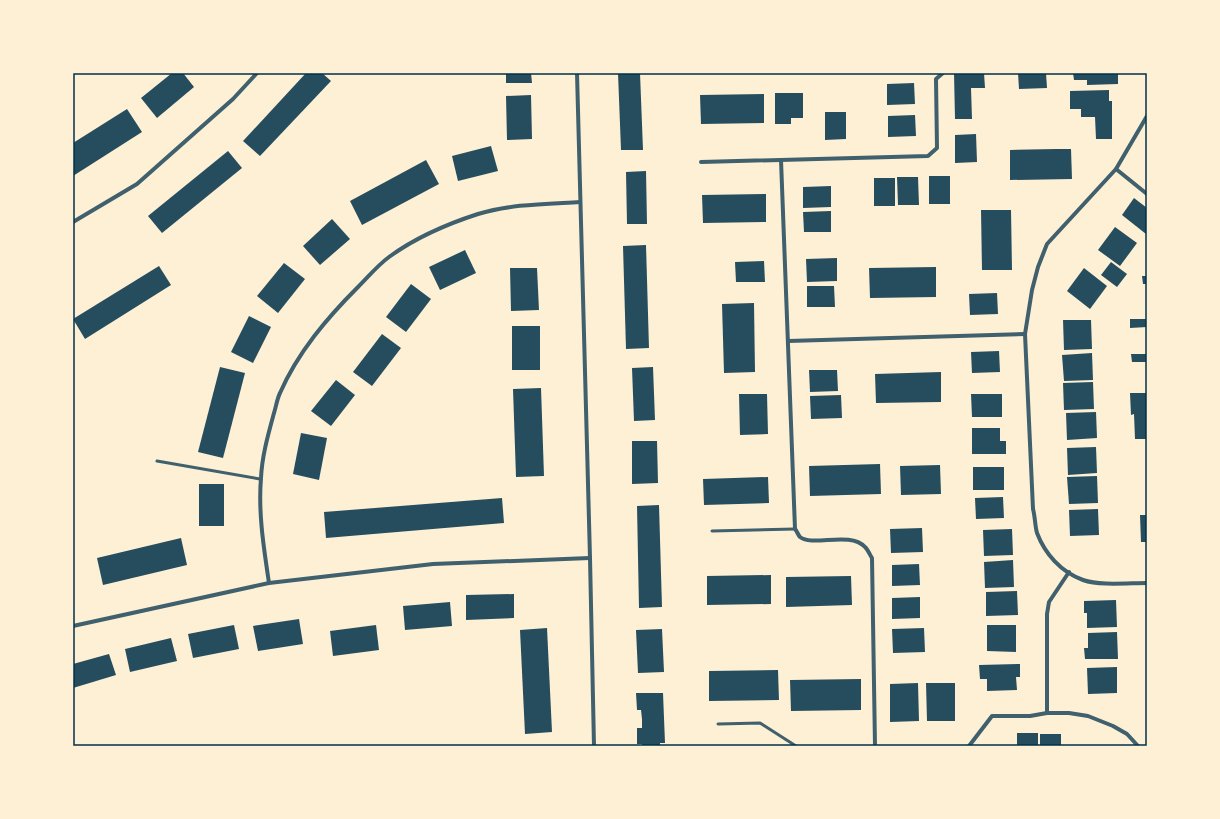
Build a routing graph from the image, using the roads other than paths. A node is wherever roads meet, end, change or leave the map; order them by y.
1 (257, 73) edge
2 (577, 73) edge
3 (943, 73) edge
4 (1147, 116) edge
5 (781, 160) junction
6 (701, 162) dead end
7 (1116, 169) junction
8 (1147, 194) edge
9 (580, 202) junction
10 (73, 222) edge
11 (1025, 334) junction
12 (788, 341) junction
13 (157, 461) dead end
14 (260, 479) junction
15 (795, 529) junction
16 (712, 531) dead end
17 (590, 558) junction
18 (1069, 572) junction
19 (269, 583) junction
20 (1147, 583) edge
21 (73, 626) edge
22 (1047, 712) junction
23 (718, 724) dead end
24 (971, 745) edge
25 (594, 746) edge
26 (796, 746) edge
27 (875, 746) edge
28 (1138, 746) edge

1 - 10 street
2 - 9 street
3 - 5 street
4 - 7 street
5 - 6 street
5 - 12 street
7 - 8 street
7 - 11 street
9 - 14 street
9 - 17 street
11 - 12 street
11 - 18 street
12 - 15 street
13 - 14 lane
14 - 19 street
15 - 16 lane
15 - 27 street
17 - 19 street
17 - 25 street
18 - 20 street
18 - 22 street
19 - 21 street
22 - 24 street
22 - 28 street
23 - 26 lane

